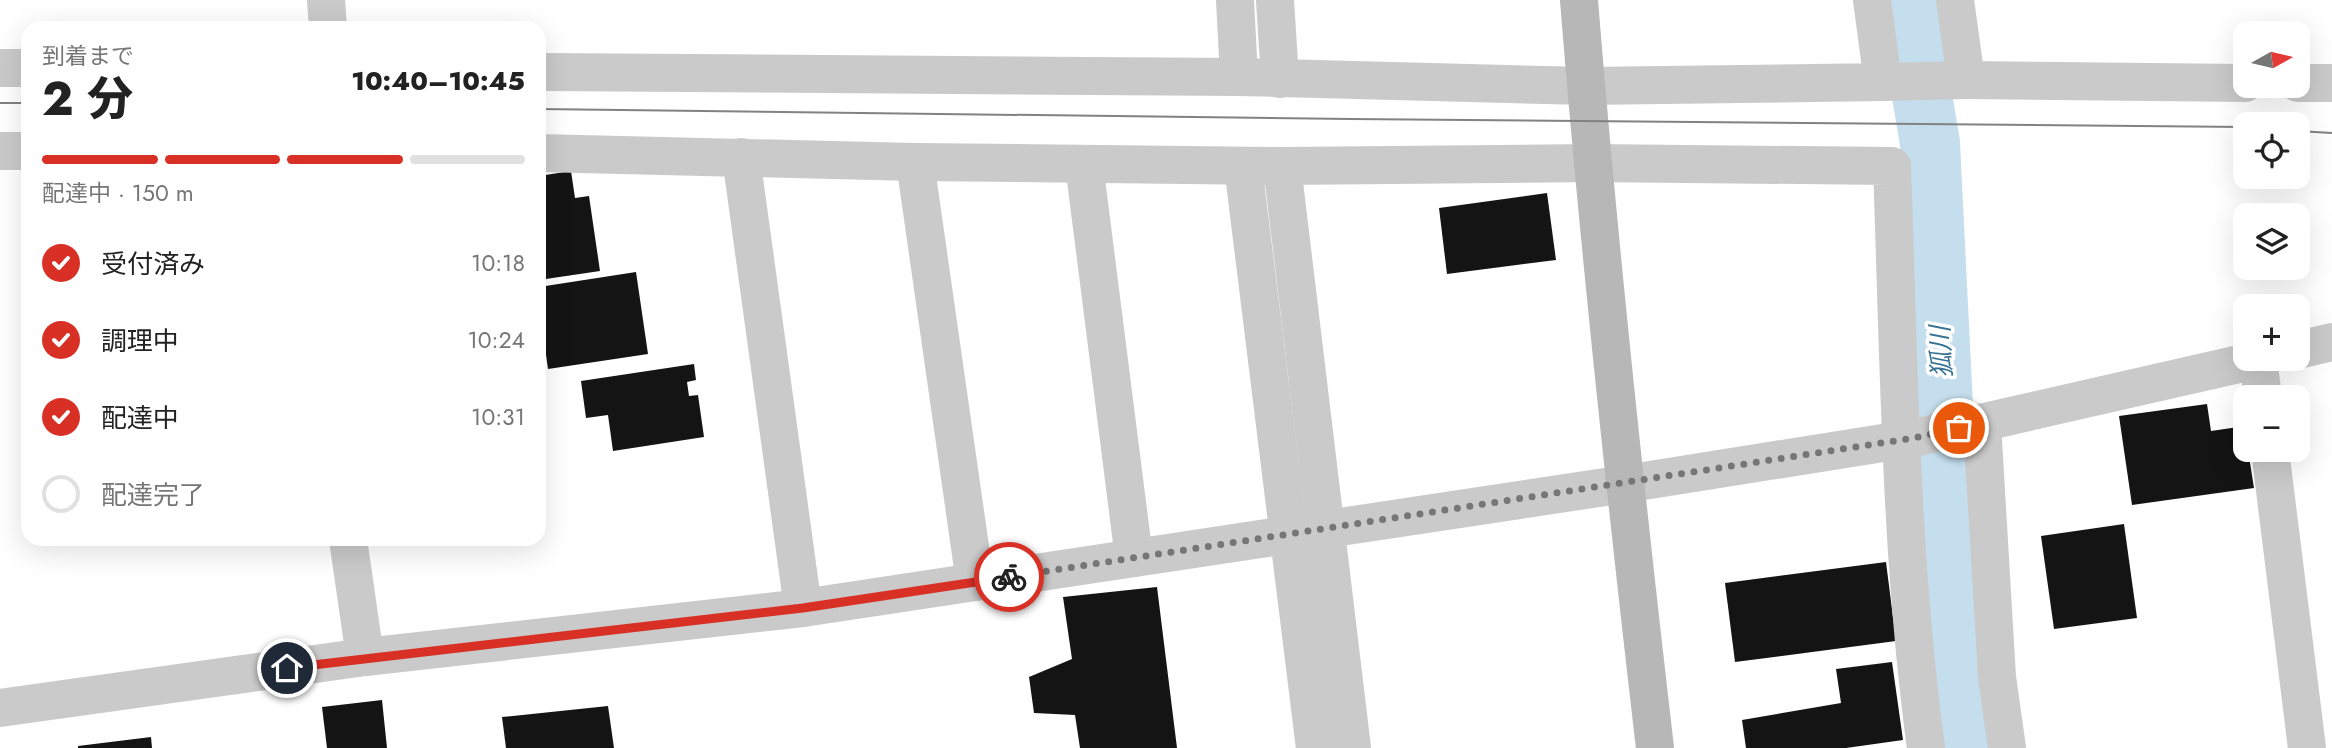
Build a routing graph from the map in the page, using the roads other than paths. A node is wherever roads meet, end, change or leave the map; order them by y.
1 (326, 0) edge
2 (1235, 0) edge
3 (1275, 0) edge
4 (1579, 0) edge
5 (1872, 0) edge
6 (1955, 0) edge
7 (327, 21) edge
8 (0, 68) edge
9 (21, 68) edge
10 (546, 72) edge
11 (1239, 77) junction
12 (1280, 79) junction
13 (1960, 80) junction
14 (1889, 82) junction
15 (2233, 83) edge
16 (2310, 83) edge
17 (2332, 83) edge
18 (1586, 86) junction
19 (21, 150) edge
20 (0, 151) edge
21 (546, 153) edge
22 (741, 157) junction
23 (915, 162) junction
24 (1591, 163) junction
25 (1084, 164) junction
26 (1243, 166) junction
27 (1282, 166) junction
28 (2332, 342) edge
29 (2310, 347) edge
30 (2233, 365) edge
31 (1982, 424) junction
32 (1908, 439) junction
33 (2271, 462) edge
34 (1625, 484) junction
35 (1326, 528) junction
36 (1288, 535) junction
37 (349, 546) edge
38 (1134, 558) junction
39 (975, 582) junction
40 (803, 608) junction
41 (365, 657) junction
42 (0, 708) edge
43 (1315, 748) edge
44 (1352, 748) edge
45 (1656, 748) edge
46 (1926, 748) edge
47 (2007, 748) edge
48 (2307, 748) edge

1 - 7 street
2 - 11 street
3 - 12 street
4 - 18 street
5 - 14 street
6 - 13 street
8 - 9 street
10 - 11 street
11 - 12 street
12 - 18 street
13 - 14 street
13 - 15 street
14 - 18 street
16 - 17 street
18 - 24 street
19 - 20 street
21 - 22 street
22 - 23 street
22 - 40 street
23 - 25 street
23 - 39 street
24 - 27 street
24 - 32 street
24 - 34 street
25 - 26 street
25 - 38 street
26 - 27 street
26 - 36 street
27 - 35 street
28 - 29 street
30 - 31 street
31 - 32 street
31 - 47 street
32 - 34 street
32 - 46 street
33 - 48 street
34 - 35 street
34 - 45 street
35 - 36 street
35 - 44 street
36 - 38 street
36 - 43 street
37 - 41 street
38 - 39 street
39 - 40 street
40 - 41 street
41 - 42 street

